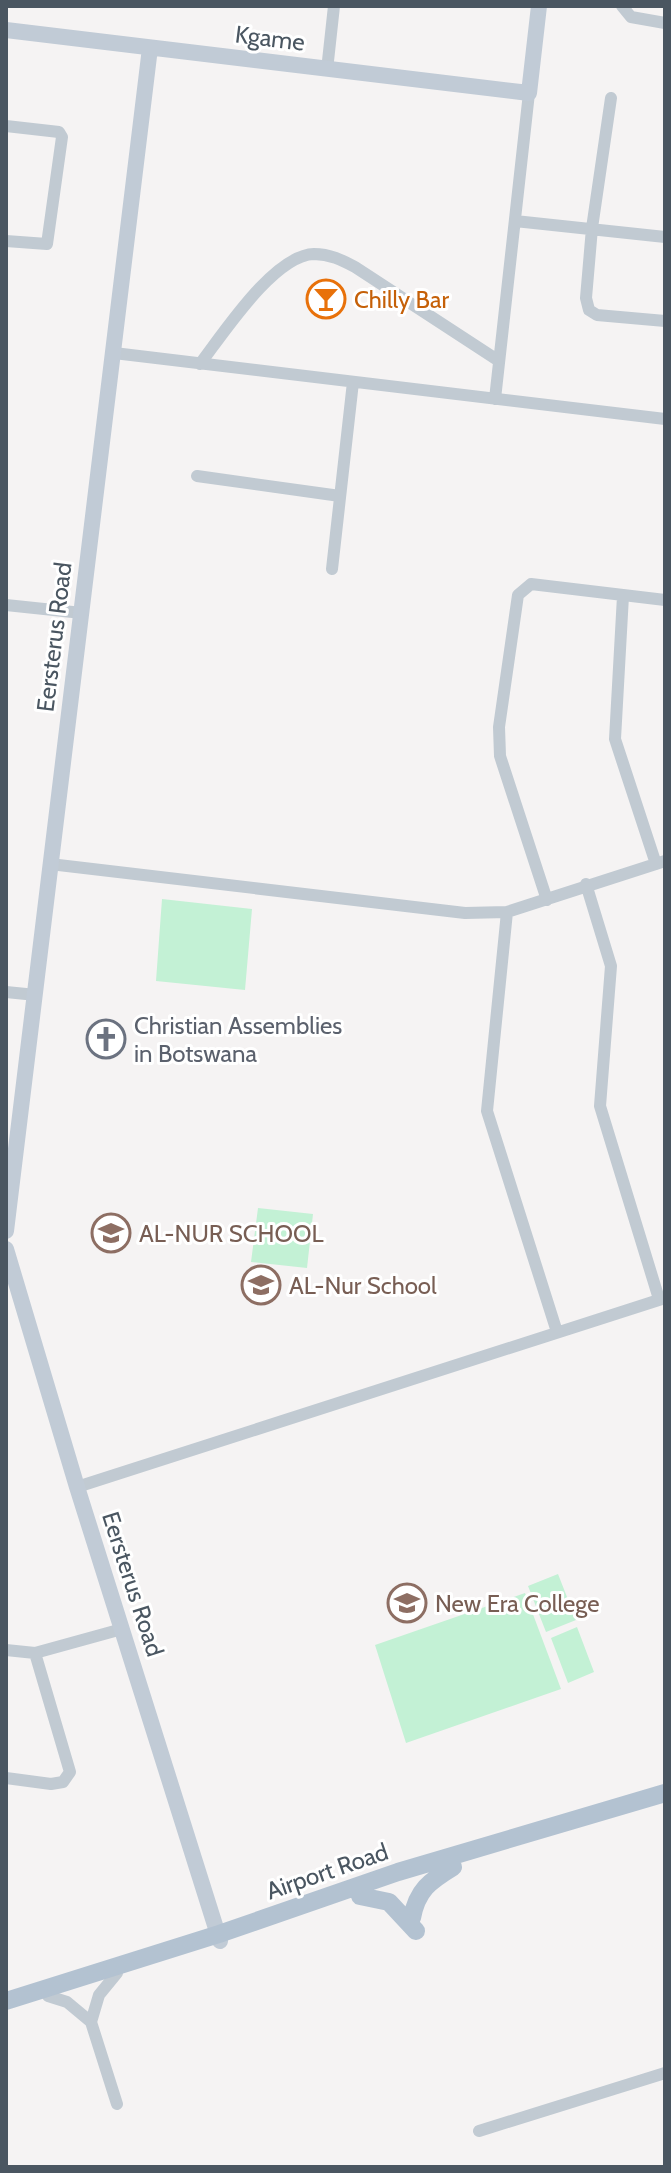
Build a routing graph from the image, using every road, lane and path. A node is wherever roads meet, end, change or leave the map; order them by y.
1 (334, 6) edge
2 (539, 6) edge
3 (622, 6) edge
4 (665, 23) edge
5 (6, 30) edge
6 (150, 48) junction
7 (327, 70) junction
8 (529, 93) junction
9 (611, 98) dead end
10 (6, 126) edge
11 (515, 221) junction
12 (592, 228) junction
13 (665, 237) edge
14 (6, 241) edge
15 (665, 321) edge
16 (114, 353) junction
17 (499, 361) junction
18 (200, 364) junction
19 (353, 382) junction
20 (495, 399) junction
21 (665, 419) edge
22 (197, 476) dead end
23 (340, 496) junction
24 (332, 569) dead end
25 (623, 596) junction
26 (665, 600) edge
27 (6, 605) edge
28 (82, 613) junction
29 (660, 862) edge
30 (50, 864) junction
31 (586, 884) junction
32 (547, 900) junction
33 (507, 912) junction
34 (6, 992) edge
35 (36, 995) junction
36 (6, 1231) edge
37 (6, 1249) edge
38 (662, 1299) edge
39 (557, 1332) junction
40 (77, 1487) junction
41 (122, 1629) junction
42 (6, 1650) edge
43 (35, 1653) junction
44 (6, 1778) edge
45 (665, 1793) edge
46 (592, 1816) junction
47 (453, 1867) junction
48 (360, 1896) junction
49 (219, 1937) junction
50 (117, 1973) junction
51 (48, 1996) junction
52 (6, 2001) edge
53 (6, 2009) edge
54 (91, 2022) junction
55 (665, 2073) edge
56 (117, 2104) dead end
57 (479, 2131) dead end

1 - 7 street
2 - 8 street
3 - 4 street
5 - 6 street, Kgame
6 - 7 street, Kgame
6 - 16 street, Eersterus Road
7 - 8 street, Kgame
8 - 11 street
9 - 12 street
10 - 14 street
11 - 12 street
11 - 17 street
12 - 13 street
12 - 15 street
16 - 18 street
16 - 28 street, Eersterus Road
17 - 18 street
17 - 20 street
18 - 19 street
19 - 20 street
19 - 23 street
20 - 21 street
22 - 23 street
23 - 24 street
25 - 26 street
25 - 29 street
25 - 32 street
27 - 28 street
28 - 30 street, Eersterus Road
29 - 31 street
30 - 33 street
30 - 35 street, Eersterus Road
31 - 32 street
31 - 38 street
32 - 33 street
33 - 39 street
34 - 35 street
35 - 36 street, Eersterus Road
37 - 40 street, Eersterus Road
38 - 39 street
39 - 40 street
40 - 41 street, Eersterus Road
41 - 43 street
41 - 49 street, Eersterus Road
42 - 43 street
43 - 44 street
45 - 46 main road, Airport Road
46 - 47 main road
46 - 49 main road, Airport Road
47 - 48 main road
47 - 48 main road
48 - 49 main road
49 - 50 main road
49 - 52 main road, Airport Road
50 - 51 main road
50 - 54 street
51 - 53 main road
51 - 54 street
54 - 56 street
55 - 57 street

